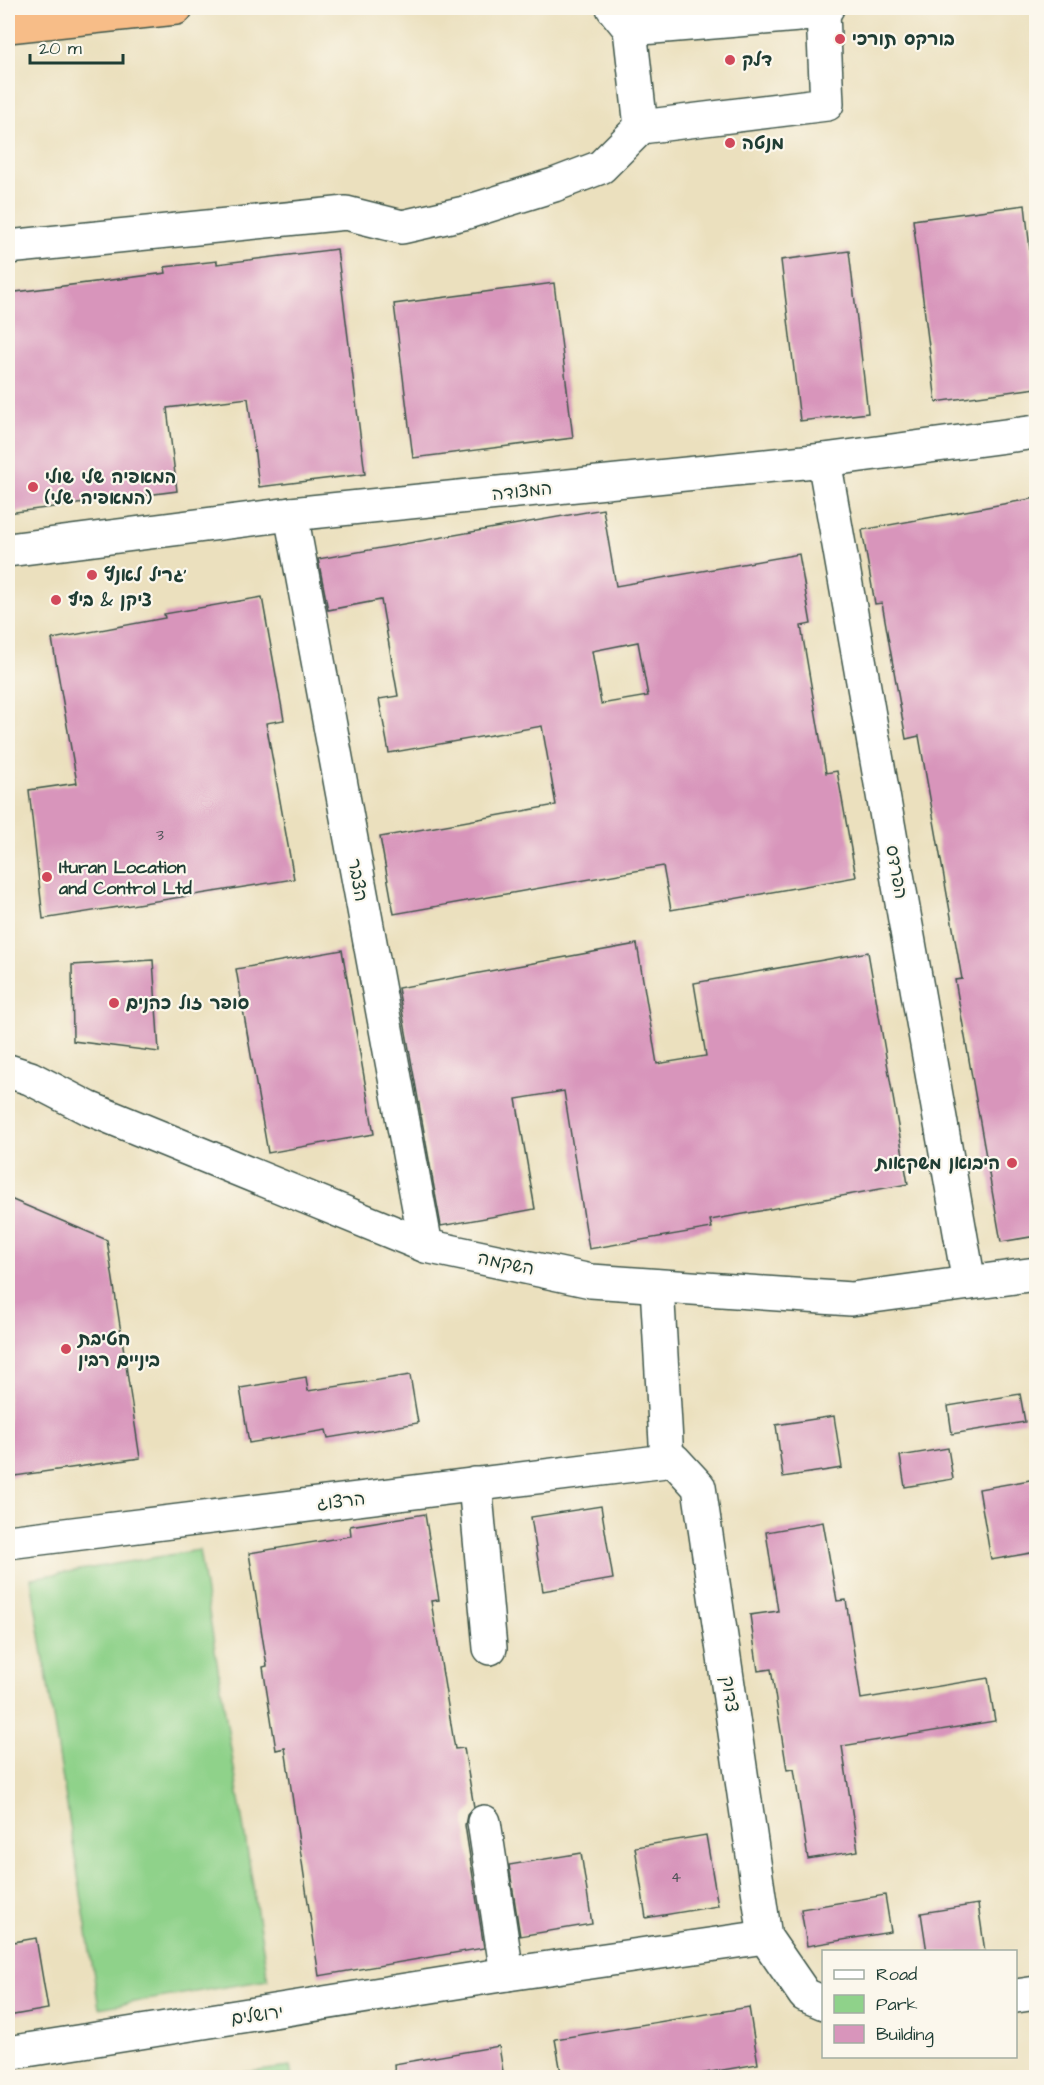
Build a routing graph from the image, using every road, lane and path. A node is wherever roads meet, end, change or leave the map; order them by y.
1 (176, 8) edge
2 (825, 10) edge
3 (621, 18) edge
4 (8, 26) edge
5 (641, 127) junction
6 (8, 246) edge
7 (1036, 432) edge
8 (824, 460) junction
9 (291, 514) junction
10 (8, 550) edge
11 (8, 1051) edge
12 (8, 1065) edge
13 (8, 1071) edge
14 (426, 1246) junction
15 (1036, 1274) edge
16 (969, 1283) junction
17 (657, 1286) junction
18 (670, 1460) junction
19 (475, 1484) junction
20 (8, 1542) edge
21 (490, 1648) dead end
22 (484, 1822) dead end
23 (765, 1937) junction
24 (507, 1974) junction
25 (1036, 1993) edge
26 (1017, 1996) edge
27 (822, 2002) edge
28 (8, 2053) edge

1 - 4 highway
2 - 3 street
2 - 5 street
3 - 5 street
5 - 6 street
7 - 8 street, המצודה
8 - 9 street, המצודה
8 - 16 street, הפרדס
9 - 10 street, המצודה
9 - 14 street, הצבר
11 - 12 street
13 - 14 street, השקמה
14 - 17 street, השקמה
15 - 16 street, השקמה
16 - 17 street, השקמה
17 - 18 street
18 - 19 street, הרצוג
18 - 23 street, צדוק
19 - 20 street, הרצוג
19 - 21 street
22 - 24 street
23 - 24 street, ירושלים
23 - 27 street
24 - 28 street, ירושלים
25 - 26 street

